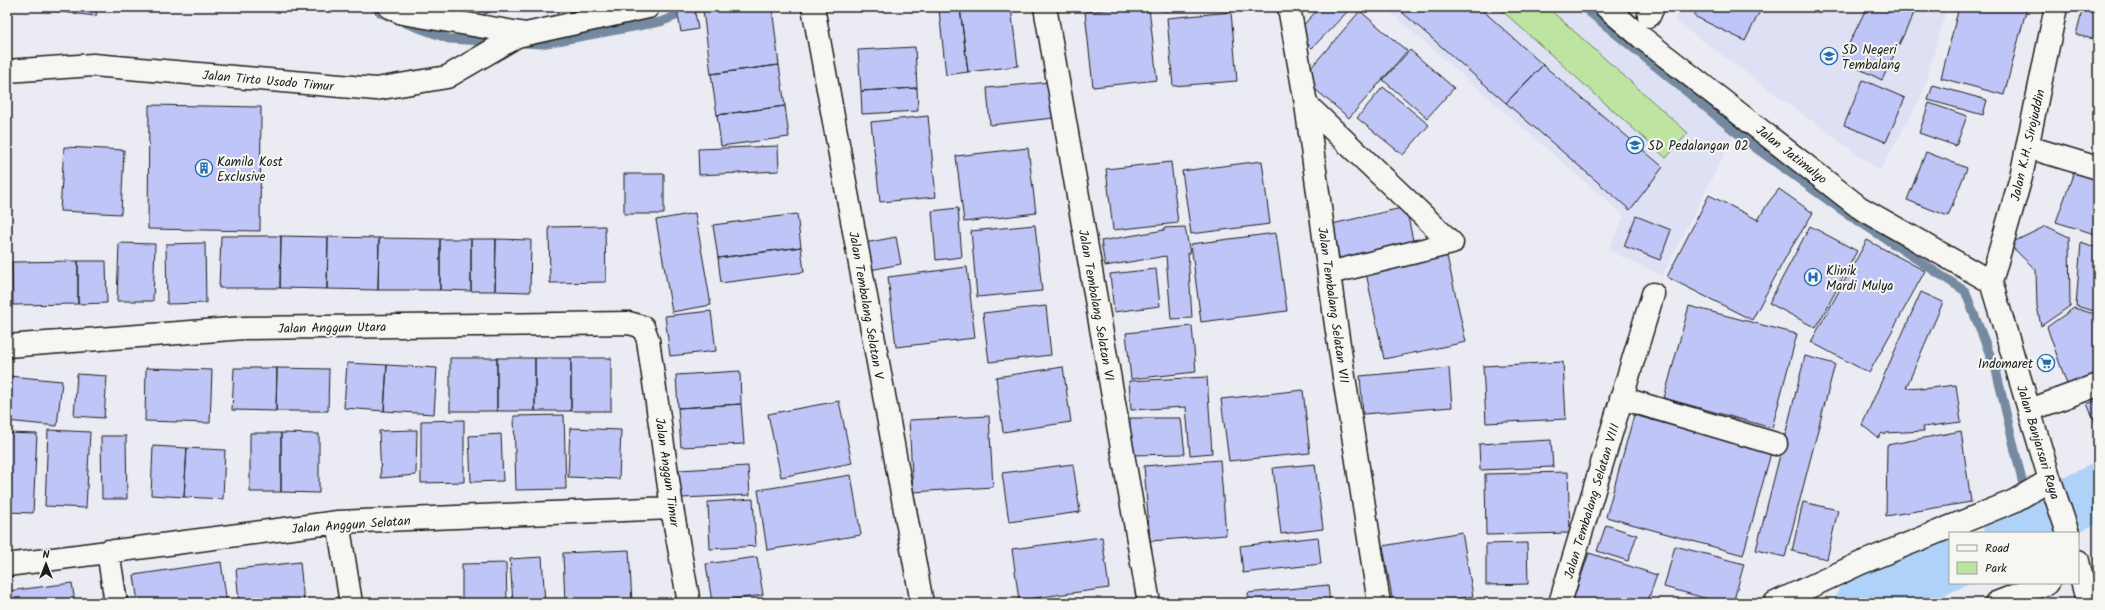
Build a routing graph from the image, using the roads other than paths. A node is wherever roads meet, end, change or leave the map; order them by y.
1 (390, 7) edge
2 (648, 7) edge
3 (813, 7) edge
4 (1045, 7) edge
5 (1289, 7) edge
6 (1606, 7) edge
7 (2056, 7) edge
8 (522, 35) junction
9 (7, 71) edge
10 (1306, 104) junction
11 (2028, 147) junction
12 (2098, 168) edge
13 (1329, 272) junction
14 (1991, 282) junction
15 (1653, 294) dead end
16 (648, 340) joint
17 (7, 346) edge
18 (2098, 385) edge
19 (1621, 398) junction
20 (2030, 410) junction
21 (1776, 444) dead end
22 (2052, 485) junction
23 (672, 508) junction
24 (338, 522) junction
25 (2068, 532) edge
26 (108, 552) junction
27 (7, 565) edge
28 (2084, 568) edge
29 (2045, 584) edge
30 (116, 603) edge
31 (351, 603) edge
32 (689, 603) edge
33 (922, 603) edge
34 (1149, 603) edge
35 (1379, 603) edge
36 (1560, 603) edge
37 (1775, 603) edge
38 (1996, 603) edge
39 (2087, 603) edge

1 - 8 street
2 - 8 street
3 - 33 street, Jalan Tembalang Selatan V
4 - 34 street, Jalan Tembalang Selatan VI
5 - 10 street, Jalan Tembalang Selatan VII
6 - 14 street, Jalan Jatimulyo
7 - 11 street, Jalan K.H. Sirojuddin
8 - 9 street, Jalan Tirto Usodo Timur
10 - 13 street, Jalan Tembalang Selatan VII
10 - 13 street
11 - 12 street
11 - 14 street, Jalan K.H. Sirojuddin
13 - 35 street, Jalan Tembalang Selatan VII
14 - 20 street, Jalan Banjarsari Raya
15 - 19 street, Jalan Tembalang Selatan VIII
16 - 17 street, Jalan Anggun Utara
16 - 23 street, Jalan Anggun Timur
18 - 20 street
19 - 21 street
19 - 36 street, Jalan Tembalang Selatan VIII
20 - 22 street, Jalan Banjarsari Raya
22 - 25 street, Jalan Banjarsari Raya
22 - 37 street
23 - 24 street, Jalan Anggun Selatan
23 - 32 street, Jalan Anggun Timur
24 - 26 street, Jalan Anggun Selatan
24 - 31 street
26 - 27 street, Jalan Anggun Selatan
26 - 30 street
28 - 39 street
29 - 38 street

